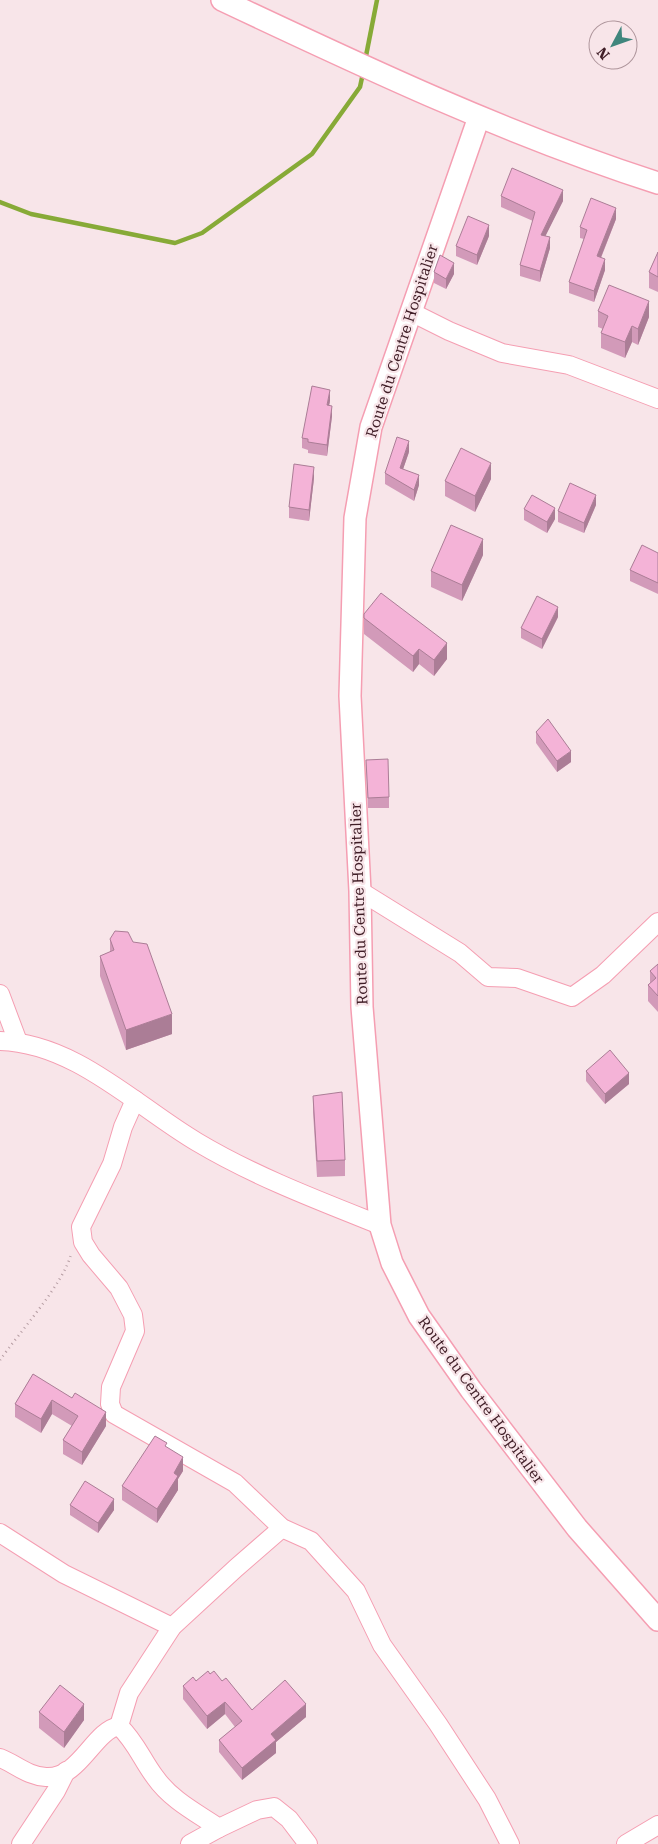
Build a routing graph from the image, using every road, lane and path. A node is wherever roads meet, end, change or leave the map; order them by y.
1 (222, 0) edge
2 (479, 117) junction
3 (658, 183) edge
4 (411, 312) junction
5 (658, 399) edge
6 (360, 892) junction
7 (658, 922) edge
8 (0, 994) edge
9 (0, 1041) edge
10 (18, 1042) junction
11 (135, 1100) junction
12 (380, 1225) junction
13 (80, 1227) junction
14 (0, 1360) edge
15 (282, 1528) junction
16 (0, 1533) edge
17 (658, 1620) edge
18 (172, 1628) junction
19 (120, 1726) junction
20 (0, 1758) edge
21 (66, 1771) junction
22 (658, 1825) edge
23 (219, 1828) junction
24 (21, 1844) edge
25 (190, 1844) edge
26 (308, 1844) edge
27 (510, 1844) edge
28 (626, 1844) edge

1 - 2 street
2 - 3 street
2 - 4 street, Route du Centre Hospitalier
4 - 5 street
4 - 6 street, Route du Centre Hospitalier
6 - 7 street
6 - 12 street, Route du Centre Hospitalier
8 - 10 street
9 - 10 street
10 - 11 street
11 - 12 street
11 - 13 street
12 - 17 street, Route du Centre Hospitalier
13 - 14 path
13 - 15 street
15 - 18 street
15 - 27 street
16 - 18 street
18 - 19 street
19 - 21 street
19 - 23 street
20 - 21 street
21 - 24 street
22 - 28 street
23 - 25 street
23 - 26 street

